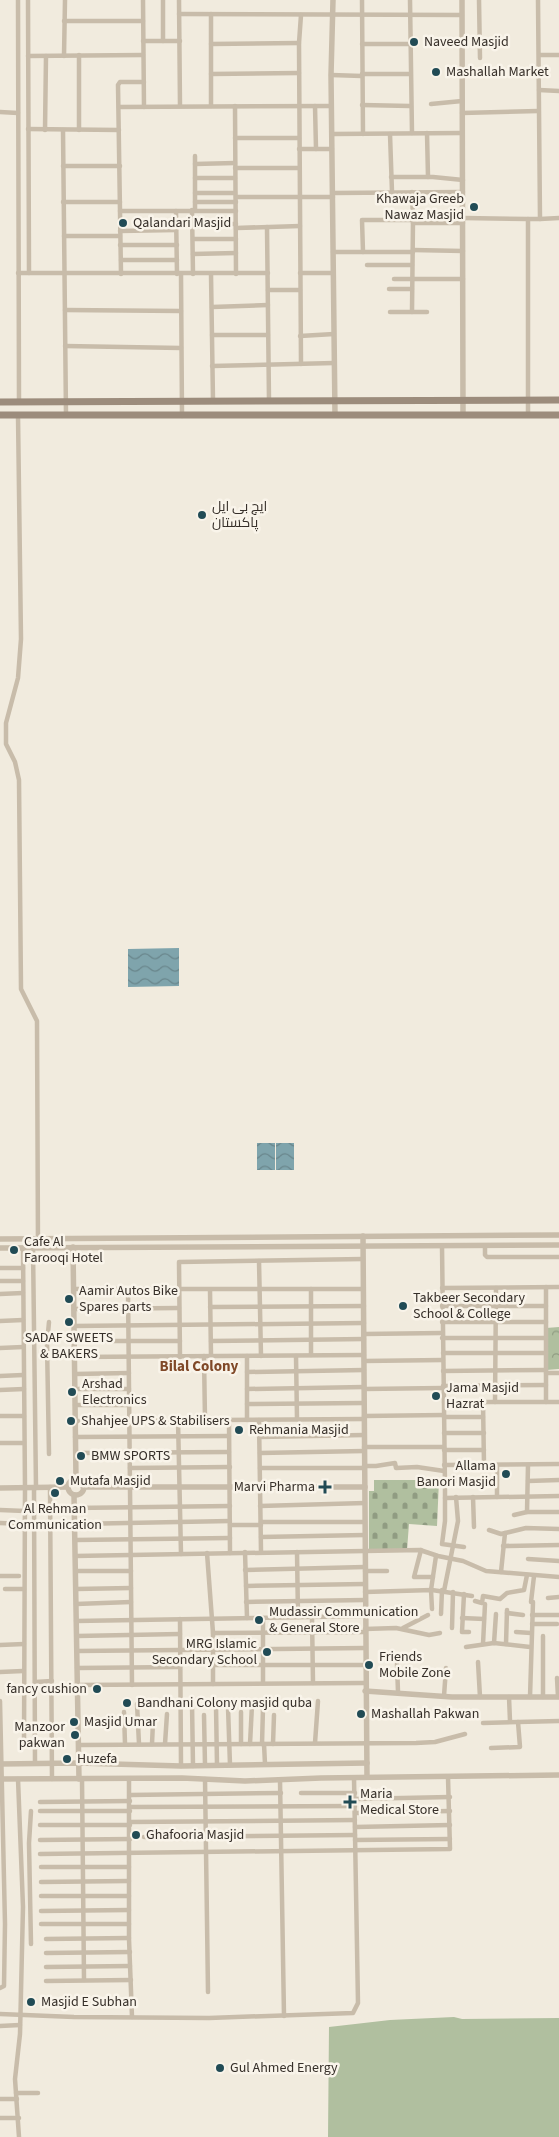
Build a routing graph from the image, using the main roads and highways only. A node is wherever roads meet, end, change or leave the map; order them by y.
1 (559, 400) edge
2 (0, 402) edge
3 (0, 415) edge
4 (559, 415) edge

1 - 2 main road
3 - 4 main road

